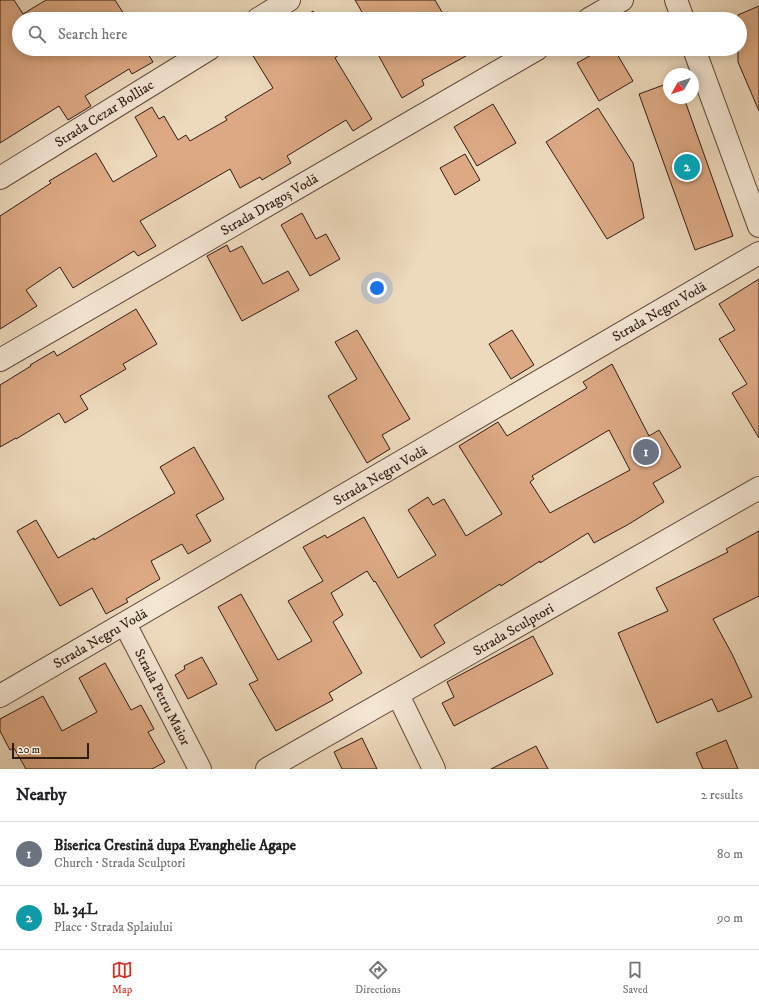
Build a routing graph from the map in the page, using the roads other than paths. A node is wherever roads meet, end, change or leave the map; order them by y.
1 (288, 0) edge
2 (622, 0) edge
3 (676, 0) edge
4 (269, 12) edge
5 (601, 12) edge
6 (680, 12) edge
7 (198, 56) edge
8 (525, 56) edge
9 (697, 56) edge
10 (0, 178) edge
11 (759, 226) edge
12 (759, 253) edge
13 (0, 360) edge
14 (759, 488) edge
15 (125, 624) junction
16 (398, 695) junction
17 (0, 696) edge
18 (200, 769) edge
19 (267, 769) edge
20 (434, 769) edge

1 - 4 street
2 - 5 street
3 - 6 street
7 - 10 street, Strada Cezar Bolliac
8 - 13 street, Strada Dragoș Vodă
9 - 11 street
12 - 15 street, Strada Negru Vodă
14 - 16 street, Strada Sculptori
15 - 17 street, Strada Negru Vodă
15 - 18 street, Strada Petru Maior
16 - 19 street, Strada Sculptori
16 - 20 street

